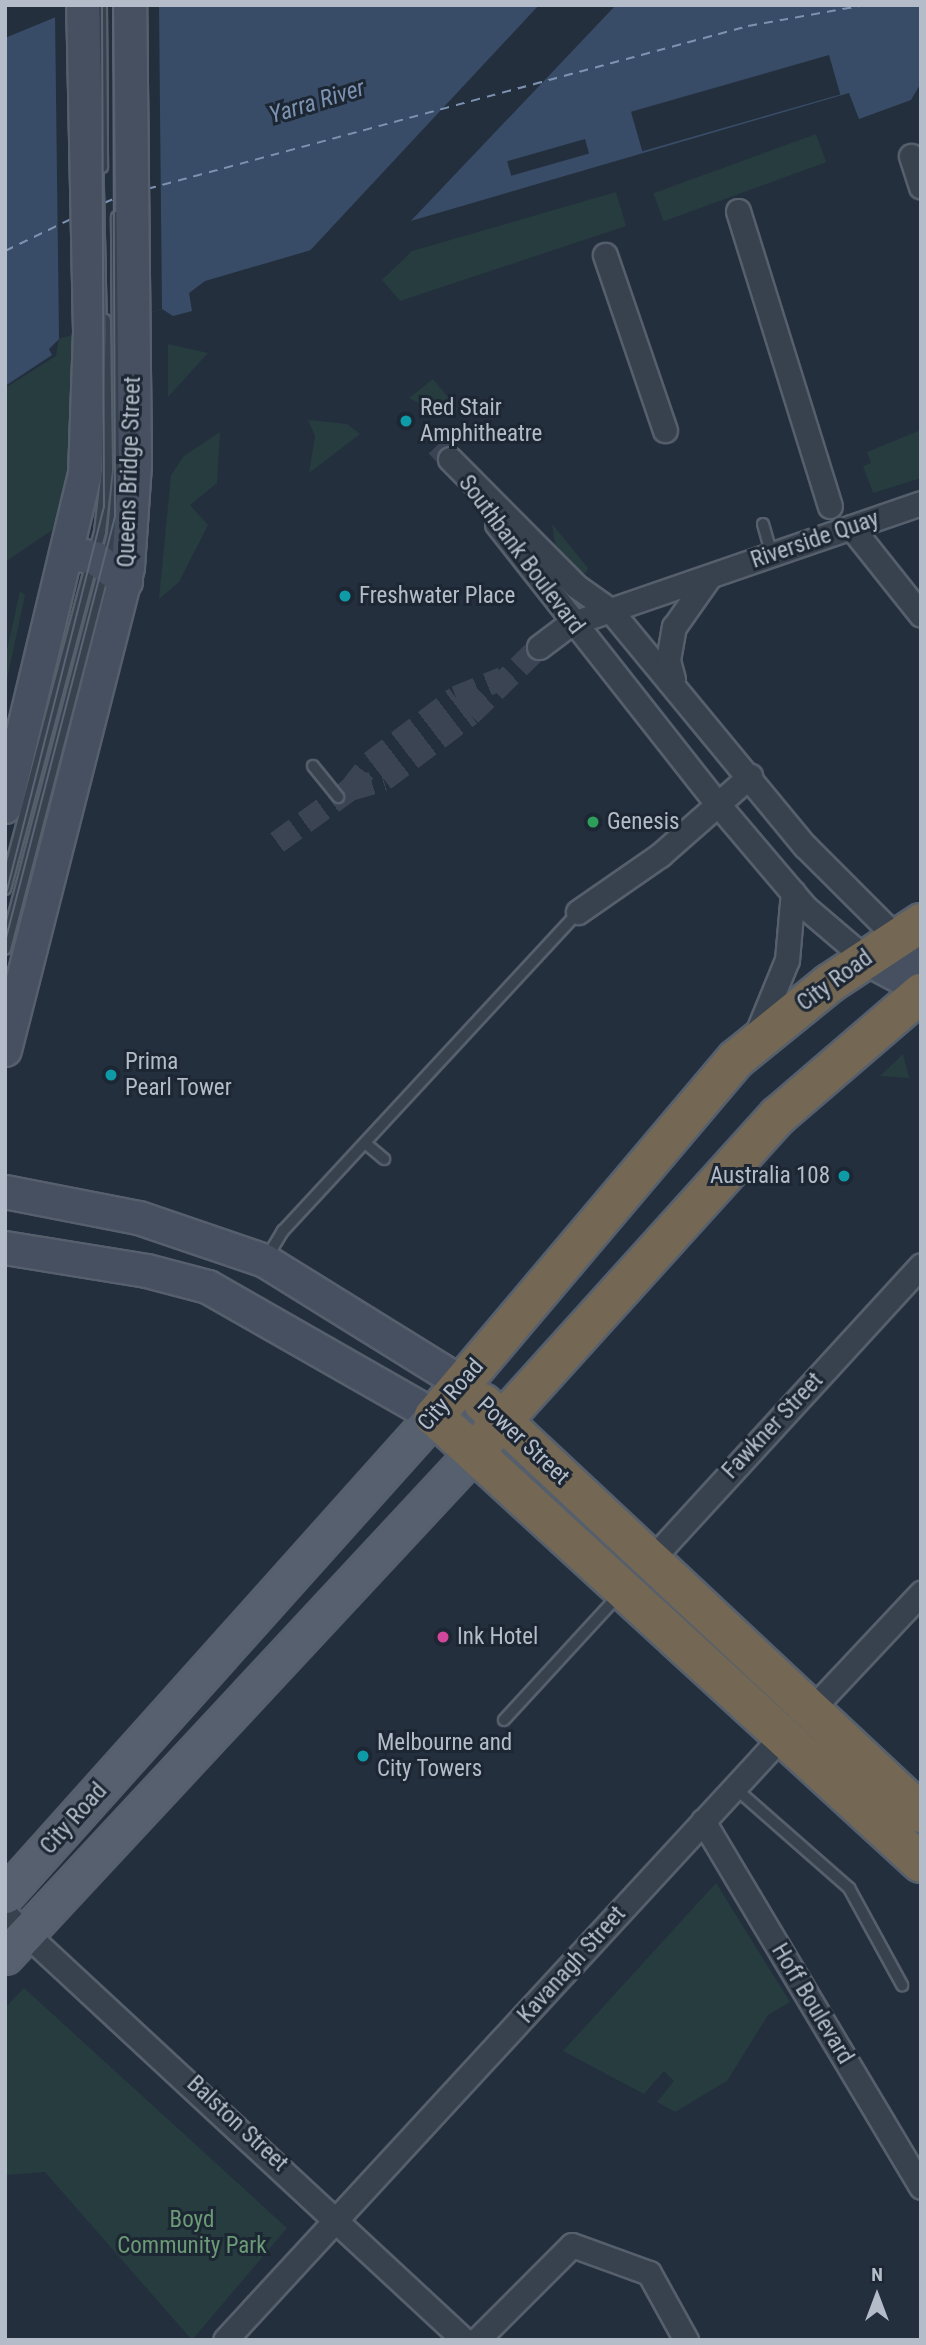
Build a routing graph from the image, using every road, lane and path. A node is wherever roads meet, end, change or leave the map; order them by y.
1 (83, 5) edge
2 (101, 5) edge
3 (129, 5) edge
4 (911, 156) dead end
5 (117, 174) dead end
6 (102, 180) dead end
7 (921, 186) edge
8 (117, 202) dead end
9 (103, 207) dead end
10 (738, 211) dead end
11 (605, 255) dead end
12 (112, 325) junction
13 (666, 430) dead end
14 (921, 502) edge
15 (830, 506) dead end
16 (763, 524) dead end
17 (851, 527) junction
18 (772, 555) junction
19 (99, 564) junction
20 (709, 577) junction
21 (611, 611) junction
22 (921, 614) edge
23 (570, 624) junction
24 (539, 647) tunnel mouth
25 (675, 684) junction
26 (313, 766) dead end
27 (750, 776) junction
28 (338, 797) dead end
29 (716, 802) junction
30 (5, 807) edge
31 (5, 889) edge
32 (793, 892) junction
33 (578, 912) joint
34 (913, 938) edge
35 (5, 949) edge
36 (865, 958) junction
37 (16, 968) edge
38 (921, 990) edge
39 (749, 1046) junction
40 (5, 1050) edge
41 (365, 1143) junction
42 (384, 1159) dead end
43 (5, 1192) edge
44 (5, 1248) edge
45 (265, 1261) junction
46 (921, 1265) edge
47 (463, 1384) junction
48 (433, 1416) junction
49 (502, 1420) junction
50 (476, 1450) junction
51 (638, 1574) junction
52 (921, 1593) edge
53 (811, 1710) junction
54 (504, 1720) dead end
55 (783, 1735) junction
56 (734, 1787) junction
57 (913, 1803) edge
58 (703, 1821) junction
59 (921, 1863) edge
60 (5, 1895) edge
61 (12, 1934) edge
62 (902, 1985) dead end
63 (921, 2188) edge
64 (338, 2221) junction
65 (225, 2340) edge
66 (464, 2340) edge
67 (477, 2340) edge
68 (686, 2340) edge

1 - 12 street, Queens Bridge Street
2 - 6 lane
3 - 5 lane, Queens Bridge Street
3 - 12 street, Queens Bridge Street
4 - 7 street
8 - 12 lane, Queens Bridge Street
9 - 12 lane, Queens Bridge Street
10 - 15 street
11 - 13 street
12 - 19 street, Queens Bridge Street
12 - 19 street, Queens Bridge Street
14 - 17 street, Riverside Quay
16 - 18 lane
17 - 18 street, Riverside Quay
17 - 22 street
18 - 20 street, Riverside Quay
19 - 30 street, Queens Bridge Street
19 - 31 lane, Queens Bridge Street
19 - 35 lane, Queens Bridge Street
19 - 37 street, Queens Bridge Street
20 - 21 street, Riverside Quay
20 - 25 street
21 - 23 street, Riverside Quay
21 - 23 street, Southbank Boulevard
21 - 25 street, Southbank Boulevard
23 - 24 street
23 - 29 street, Southbank Boulevard
25 - 27 street, Southbank Boulevard
26 - 28 lane
27 - 29 street
27 - 34 street, Southbank Boulevard
29 - 32 street, Southbank Boulevard
29 - 33 street
32 - 36 street, Southbank Boulevard
32 - 39 street
33 - 41 lane
34 - 36 highway, City Road
36 - 38 street, Southbank Boulevard
36 - 39 highway, City Road
37 - 40 street, Queens Bridge Street
38 - 49 highway, City Road
39 - 47 highway, City Road
41 - 42 lane
41 - 45 lane
43 - 45 street, Power Street
44 - 48 street, Power Street
45 - 47 street, Power Street
46 - 51 street, Fawkner Street
47 - 48 highway, City Road
47 - 49 highway, Power Street
48 - 50 highway, Power Street
48 - 60 main road, City Road
49 - 50 highway, City Road
49 - 51 highway, Power Street
50 - 51 highway, Power Street
50 - 61 main road, City Road
51 - 53 highway, Power Street
51 - 54 lane
51 - 55 highway, Power Street
52 - 53 street, Kavanagh Street
53 - 55 highway, Kavanagh Street
53 - 57 highway, Power Street
55 - 56 street, Kavanagh Street
55 - 59 highway, Power Street
56 - 58 street, Kavanagh Street
56 - 62 lane
58 - 63 street, Hoff Boulevard
58 - 64 street, Kavanagh Street
61 - 64 street, Balston Street
64 - 65 street, Kavanagh Street
64 - 66 street, Balston Street
67 - 68 street

